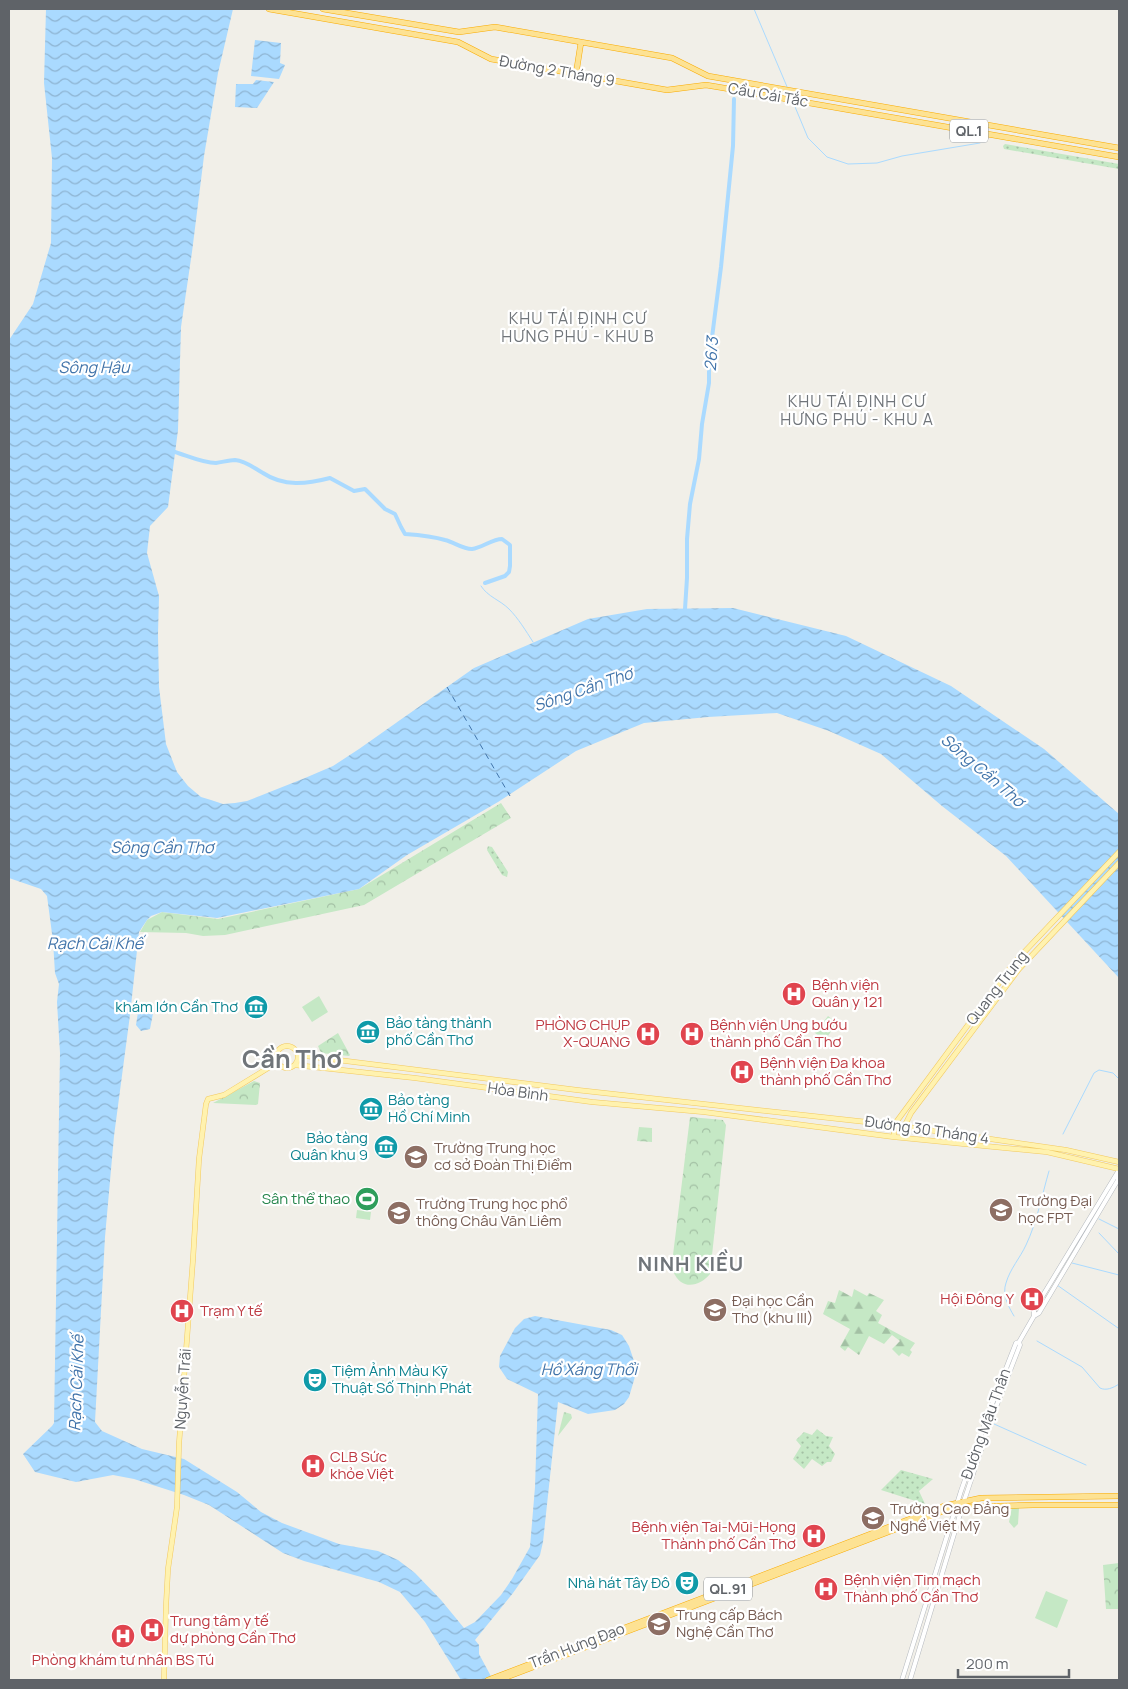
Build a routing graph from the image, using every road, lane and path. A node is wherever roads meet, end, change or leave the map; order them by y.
1 (269, 9) edge
2 (323, 9) edge
3 (581, 42) junction
4 (576, 74) junction
5 (718, 87) joint
6 (1119, 148) edge
7 (1119, 158) edge
8 (1119, 852) edge
9 (1119, 863) edge
10 (298, 1055) junction
11 (278, 1062) junction
12 (295, 1065) junction
13 (578, 1090) junction
14 (591, 1092) junction
15 (577, 1100) junction
16 (592, 1102) junction
17 (686, 1102) junction
18 (702, 1103) junction
19 (716, 1105) junction
20 (734, 1107) junction
21 (688, 1111) junction
22 (704, 1112) junction
23 (789, 1113) junction
24 (717, 1114) junction
25 (732, 1116) junction
26 (741, 1117) joint
27 (789, 1124) junction
28 (894, 1125) junction
29 (904, 1127) junction
30 (894, 1137) junction
31 (902, 1137) junction
32 (1119, 1162) edge
33 (1119, 1170) edge
34 (1099, 1202) junction
35 (1104, 1205) junction
36 (1034, 1316) junction
37 (1020, 1344) junction
38 (987, 1417) junction
39 (991, 1420) junction
40 (1119, 1496) edge
41 (964, 1501) junction
42 (957, 1505) junction
43 (1119, 1505) edge
44 (963, 1507) junction
45 (926, 1601) junction
46 (934, 1604) junction
47 (499, 1678) edge
48 (164, 1680) edge
49 (488, 1680) edge
50 (902, 1680) edge
51 (910, 1680) edge

1 - 4 highway, Đường 2 Tháng 9 / QL.1
2 - 3 highway, QL.1
3 - 4 highway
3 - 6 highway, Cầu Cái Tắc / QL.1
4 - 5 highway, Đường 2 Tháng 9 / QL.1
5 - 7 highway, Cầu Cái Tắc / QL.1
8 - 28 main road, Quang Trung
9 - 29 main road, Quang Trung
10 - 11 main road
10 - 12 main road
10 - 13 main road, Hòa Bình
11 - 12 main road
11 - 48 main road, Nguyễn Trãi
12 - 15 main road, Hòa Bình
13 - 14 main road, Hòa Bình
13 - 15 main road
14 - 16 main road
14 - 17 main road, Hòa Bình
15 - 16 main road, Hòa Bình
16 - 21 main road, Hòa Bình
17 - 18 main road, Hòa Bình
17 - 21 main road
18 - 19 main road, Hòa Bình
18 - 22 main road
19 - 20 main road, Hòa Bình
19 - 24 main road
20 - 23 main road, Đường 30 Tháng 4
20 - 25 main road
21 - 22 main road, Hòa Bình
22 - 24 main road, Hòa Bình
23 - 27 main road
23 - 28 main road, Đường 30 Tháng 4
24 - 25 main road, Hòa Bình
25 - 26 main road, Hòa Bình
26 - 27 main road, Đường 30 Tháng 4
27 - 30 main road, Đường 30 Tháng 4
28 - 29 main road, Đường 30 Tháng 4
28 - 30 main road
29 - 31 main road, Quang Trung
29 - 32 main road, Đường 30 Tháng 4
30 - 31 main road, Đường 30 Tháng 4
31 - 33 main road, Đường 30 Tháng 4
33 - 34 main road, Đường Mậu Thân
33 - 35 main road, Đường Mậu Thân
34 - 35 main road
34 - 36 main road, Đường Mậu Thân
35 - 36 main road, Đường Mậu Thân
36 - 37 main road, Đường Mậu Thân
37 - 38 main road, Đường Mậu Thân
37 - 39 main road, Đường Mậu Thân
38 - 39 main road
38 - 42 main road, Đường Mậu Thân
39 - 41 main road, Đường Mậu Thân
40 - 41 highway, QL.91
41 - 42 highway, Trần Hưng Đạo / QL.91
41 - 44 main road, Đường Mậu Thân
42 - 44 highway, Trần Hưng Đạo / QL.91
42 - 45 main road, Đường Mậu Thân
42 - 47 highway, Trần Hưng Đạo / QL.91
43 - 44 highway, QL.91
44 - 46 main road, Đường Mậu Thân
45 - 46 main road
45 - 50 main road, Đường Mậu Thân
46 - 51 main road, Đường Mậu Thân
47 - 49 highway, QL.91

